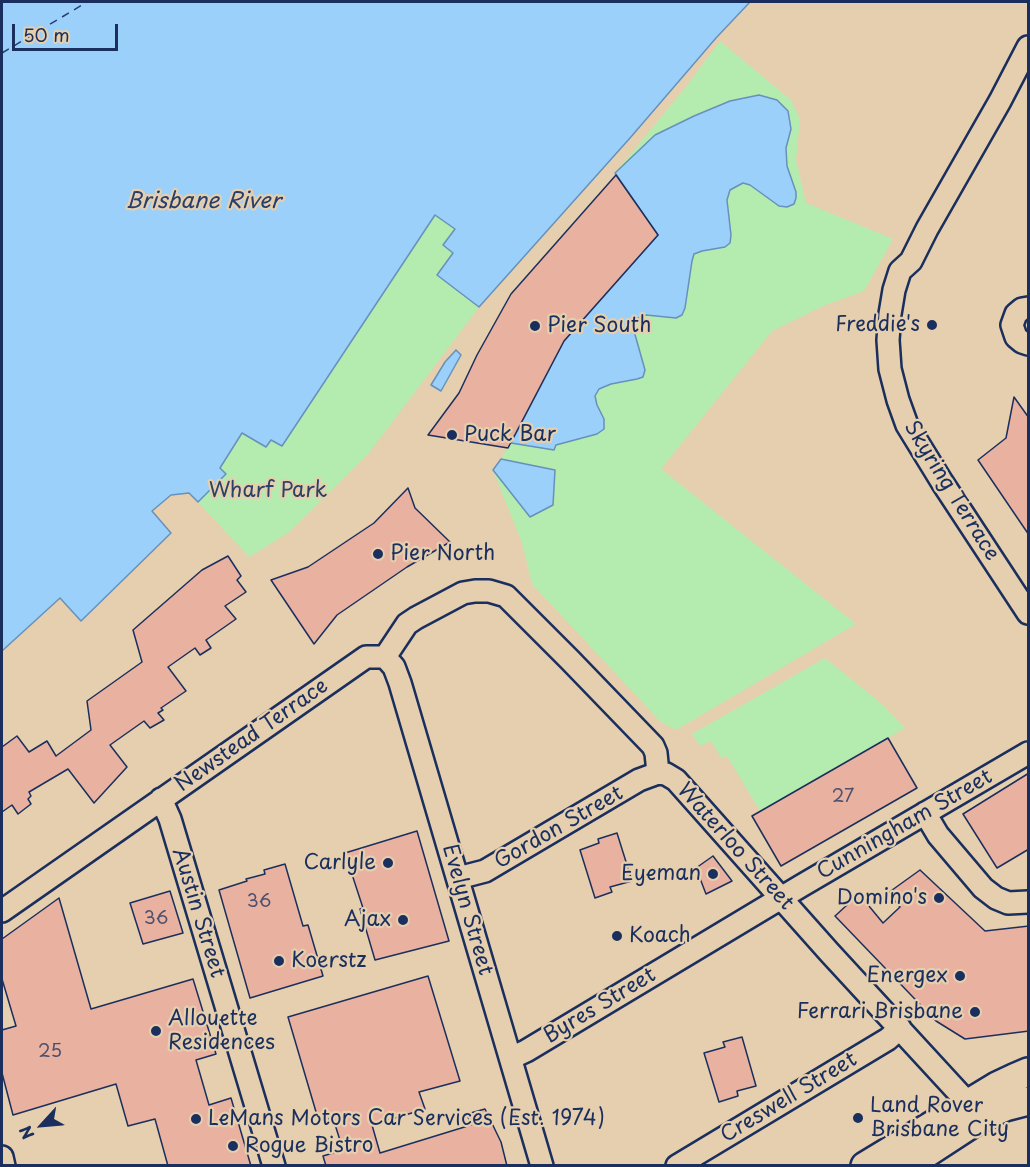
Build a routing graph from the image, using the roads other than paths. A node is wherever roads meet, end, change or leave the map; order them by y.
1 (1029, 46) edge
2 (1029, 65) edge
3 (1000, 101) junction
4 (911, 261) junction
5 (1029, 308) edge
6 (1029, 344) edge
7 (1029, 587) edge
8 (1029, 613) edge
9 (385, 657) junction
10 (1029, 753) edge
11 (658, 773) junction
12 (161, 799) junction
13 (925, 813) junction
14 (458, 878) junction
15 (782, 898) junction
16 (1029, 902) edge
17 (2, 911) edge
18 (900, 1028) junction
19 (511, 1058) junction
20 (1029, 1072) edge
21 (1029, 1101) edge
22 (968, 1103) junction
23 (2, 1157) edge
24 (4, 1166) edge
25 (274, 1166) edge
26 (542, 1166) edge
27 (677, 1166) edge
28 (865, 1166) edge
29 (907, 1166) edge

1 - 3 street, Skyring Terrace
2 - 3 street, Skyring Terrace
3 - 4 street, Skyring Terrace
4 - 7 street, Skyring Terrace
4 - 8 street, Skyring Terrace
5 - 6 street
9 - 11 street, Waterloo Street
9 - 12 street, Newstead Terrace
9 - 14 street, Evelyn Street
10 - 13 street, Cunningham Street
11 - 14 street, Gordon Street
11 - 15 street, Waterloo Street
12 - 17 street, Newstead Terrace
12 - 25 street, Austin Street
13 - 15 street, Cunningham Street
13 - 16 street
14 - 19 street, Evelyn Street
15 - 18 street, Waterloo Street
15 - 19 street, Byres Street
18 - 22 street, Waterloo Street
18 - 27 street, Creswell Street
19 - 26 street, Evelyn Street
20 - 22 main road
21 - 29 main road
22 - 28 main road
23 - 24 street

